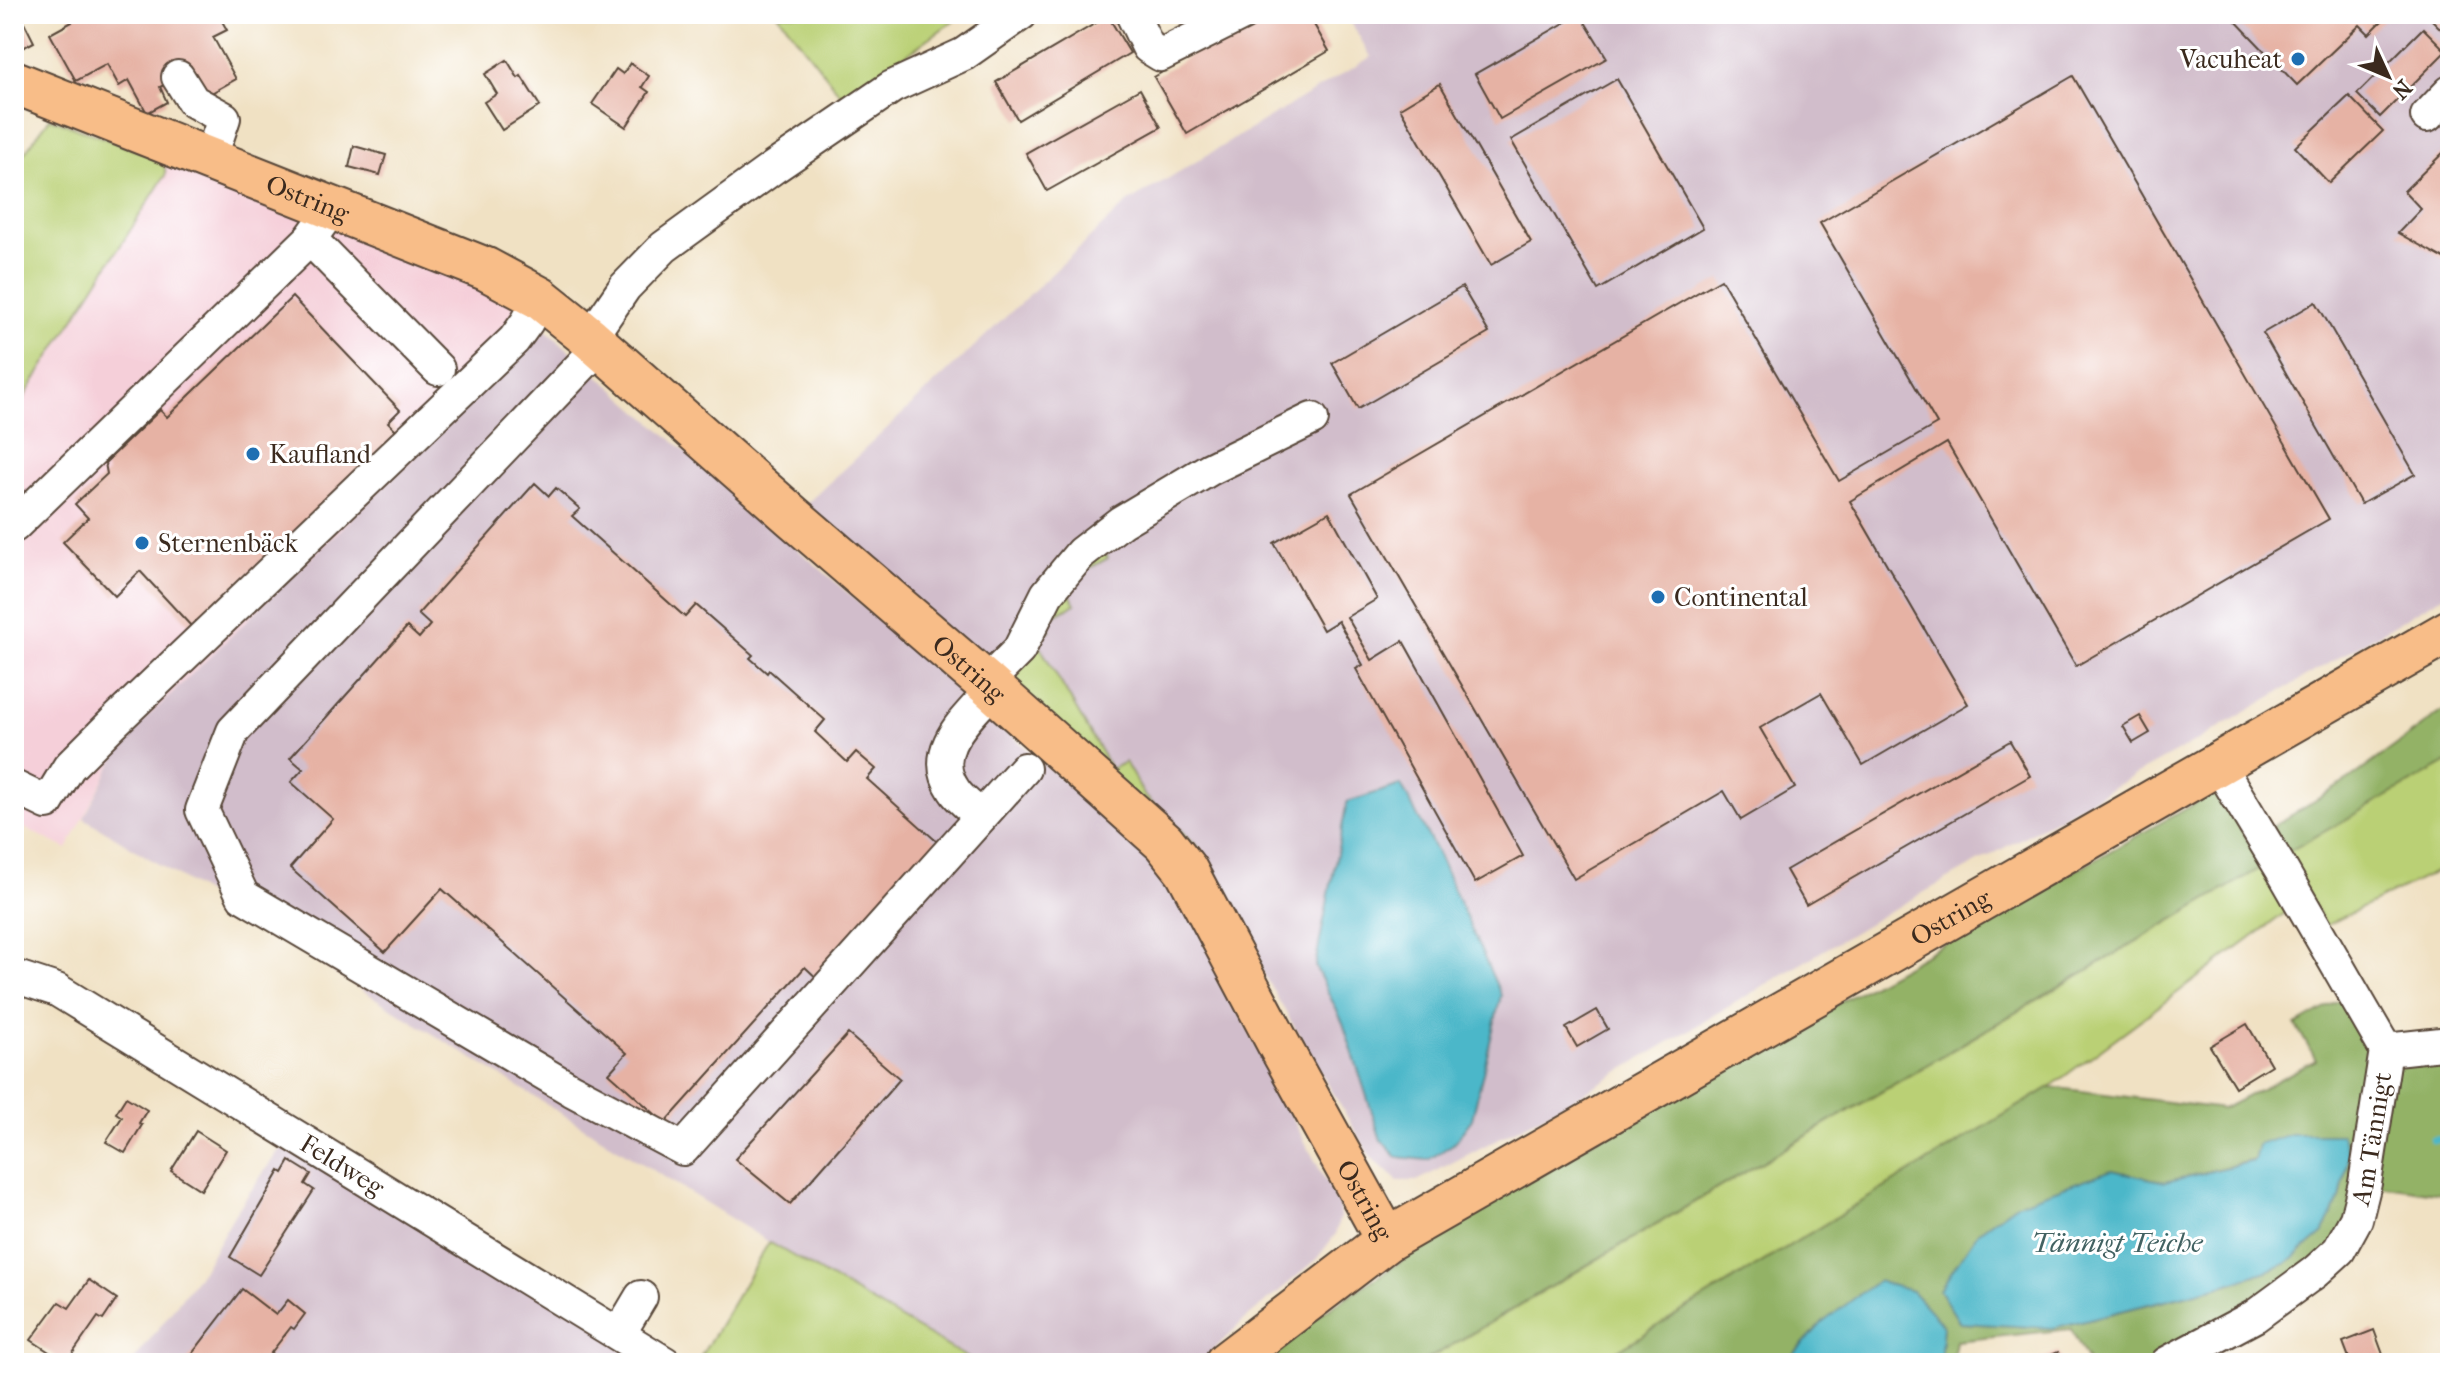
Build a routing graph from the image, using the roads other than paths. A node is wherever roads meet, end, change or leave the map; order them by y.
1 (1021, 14) edge
2 (1132, 14) edge
3 (1243, 14) edge
4 (178, 77) dead end
5 (14, 82) edge
6 (2450, 92) edge
7 (2427, 116) dead end
8 (210, 160) junction
9 (319, 223) junction
10 (540, 298) junction
11 (595, 342) junction
12 (438, 369) dead end
13 (1312, 419) dead end
14 (14, 526) edge
15 (2450, 631) edge
16 (990, 686) junction
17 (2218, 764) junction
18 (1024, 769) dead end
19 (14, 787) edge
20 (981, 816) junction
21 (14, 976) edge
22 (2450, 1043) edge
23 (2386, 1050) junction
24 (1387, 1240) junction
25 (641, 1297) dead end
26 (619, 1334) junction
27 (665, 1363) edge
28 (1226, 1363) edge
29 (2167, 1363) edge

1 - 11 street
2 - 3 street
4 - 8 street
5 - 8 main road, Ostring
6 - 7 street
8 - 9 main road, Ostring
9 - 10 main road, Ostring
9 - 12 street
9 - 14 street
10 - 11 main road, Ostring
10 - 19 street
11 - 16 main road, Ostring
11 - 20 street
13 - 16 street
15 - 17 main road, Ostring
16 - 20 street
16 - 24 main road, Ostring
17 - 23 street, Am Tännigt
17 - 24 main road, Ostring
18 - 20 street
21 - 26 street, Feldweg
22 - 23 street
23 - 29 street, Am Tännigt
24 - 28 main road
25 - 26 street
26 - 27 street, Feldweg

